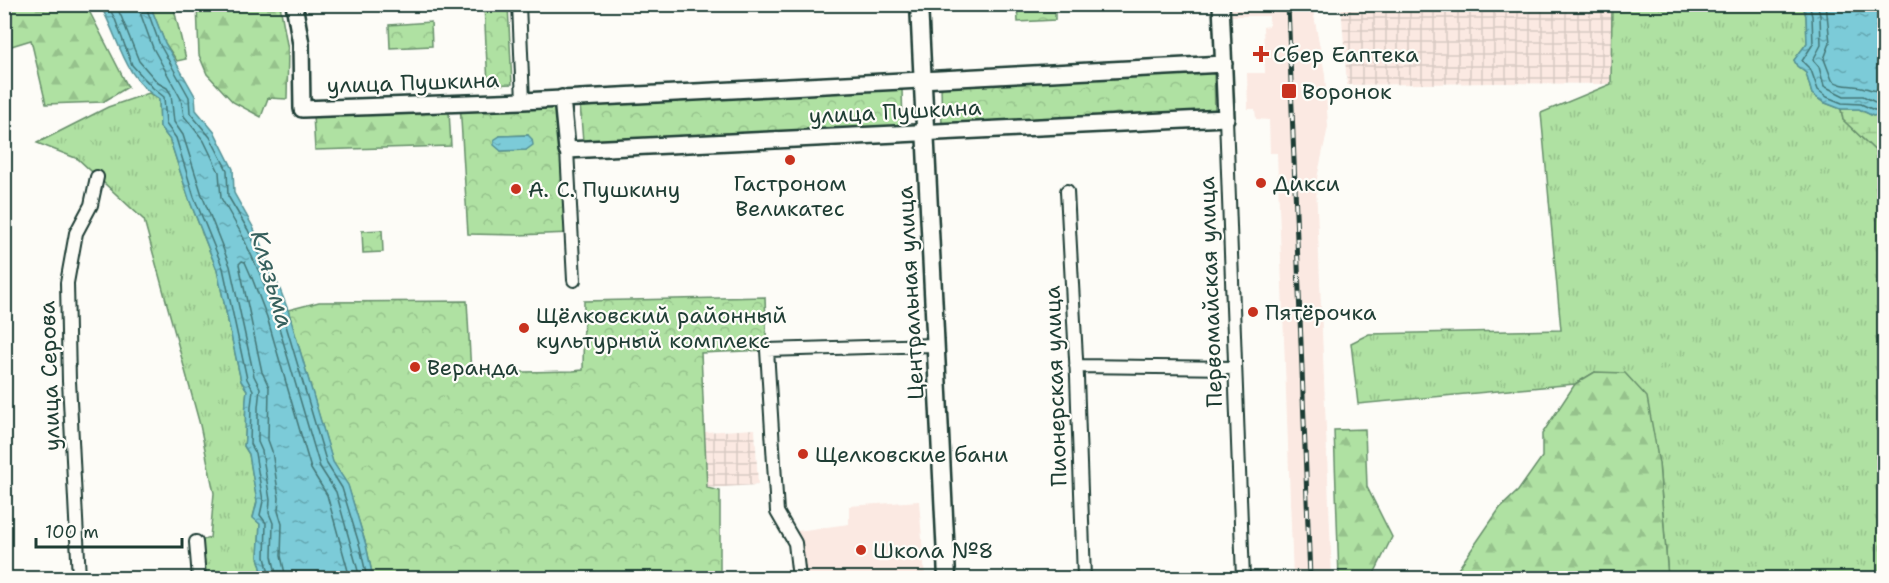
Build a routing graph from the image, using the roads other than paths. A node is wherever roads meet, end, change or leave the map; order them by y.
1 (294, 4) edge
2 (519, 4) edge
3 (919, 4) edge
4 (1221, 4) edge
5 (1224, 64) junction
6 (922, 80) junction
7 (569, 98) junction
8 (524, 101) junction
9 (1226, 118) junction
10 (924, 131) junction
11 (567, 150) junction
12 (97, 177) dead end
13 (1067, 191) dead end
14 (574, 280) dead end
15 (934, 345) junction
16 (1076, 366) junction
17 (1235, 368) junction
18 (196, 542) dead end
19 (78, 579) edge
20 (199, 579) edge
21 (799, 579) edge
22 (947, 579) edge
23 (1084, 579) edge
24 (1243, 579) edge

1 - 8 street, улица Пушкина
2 - 8 street
3 - 6 main road, Центральная улица
4 - 5 street, Первомайская улица
5 - 6 street, улица Пушкина
5 - 9 street, Первомайская улица
6 - 7 street, улица Пушкина
6 - 10 main road, Центральная улица
7 - 8 street, улица Пушкина
7 - 11 street
9 - 10 street, улица Пушкина
9 - 17 street, Первомайская улица
10 - 11 street, улица Пушкина
10 - 15 main road, Центральная улица
11 - 14 street
12 - 19 street, улица Серова
13 - 16 street, Пионерская улица
15 - 21 street
15 - 22 main road, Центральная улица
16 - 17 street
16 - 23 street, Пионерская улица
17 - 24 street, Первомайская улица
18 - 20 street

